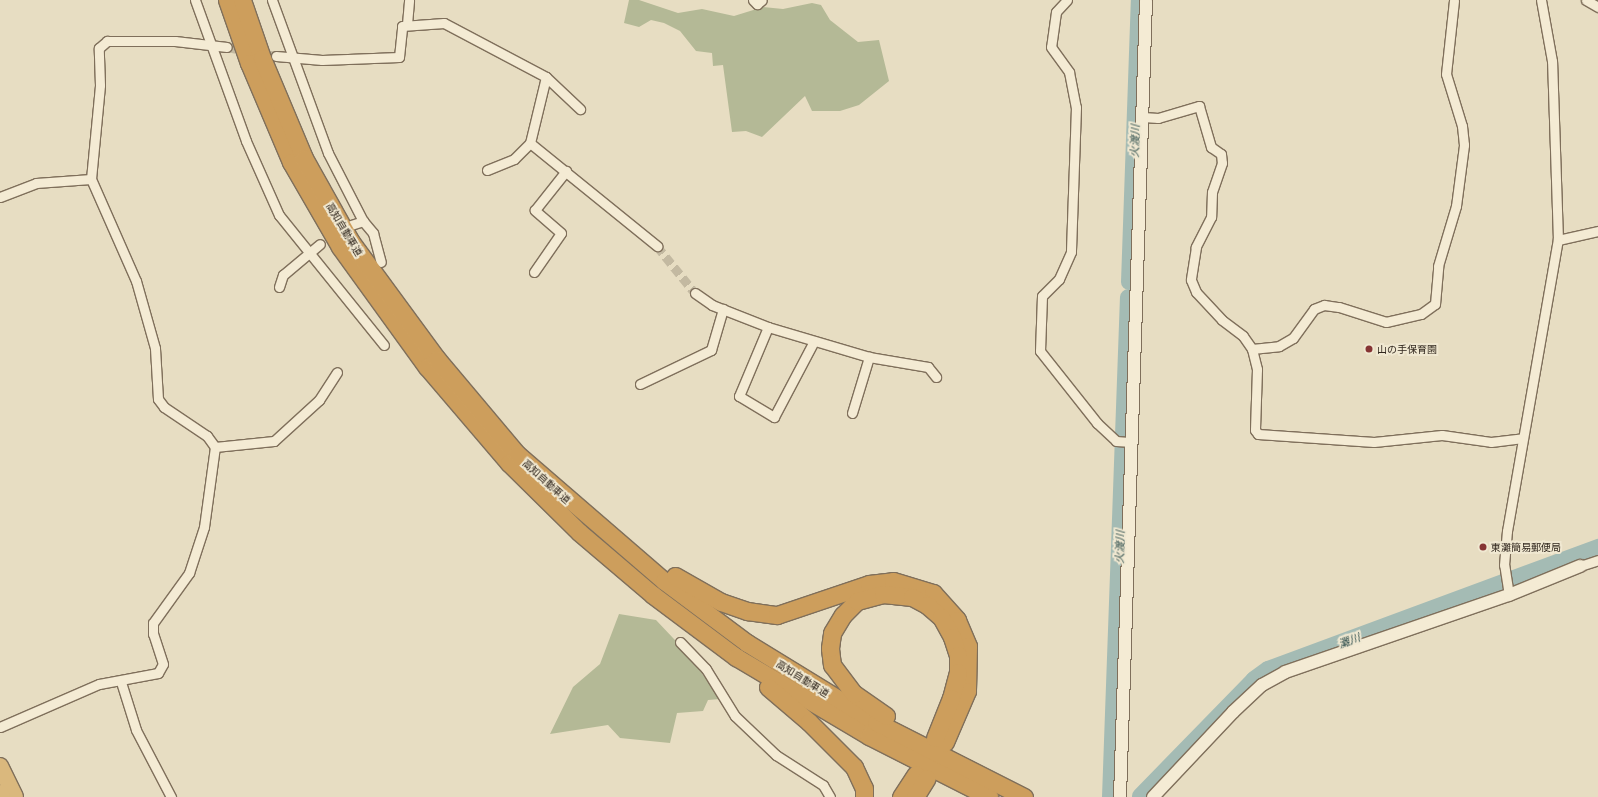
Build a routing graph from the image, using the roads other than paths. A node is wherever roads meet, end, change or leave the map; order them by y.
1 (195, 0) edge
2 (227, 0) edge
3 (242, 0) edge
4 (272, 0) edge
5 (409, 0) edge
6 (753, 0) edge
7 (762, 0) edge
8 (1067, 0) edge
9 (1146, 0) edge
10 (1454, 0) edge
11 (1541, 0) edge
12 (1586, 0) edge
13 (1598, 6) edge
14 (407, 24) junction
15 (208, 44) junction
16 (227, 47) tunnel mouth
17 (276, 56) tunnel mouth
18 (292, 58) junction
19 (546, 77) junction
20 (580, 109) dead end
21 (1143, 117) junction
22 (530, 143) junction
23 (488, 170) dead end
24 (566, 171) junction
25 (91, 179) junction
26 (0, 197) edge
27 (363, 221) junction
28 (351, 225) dead end
29 (1598, 231) edge
30 (1558, 240) junction
31 (320, 244) dead end
32 (657, 246) tunnel mouth
33 (311, 251) junction
34 (381, 262) dead end
35 (534, 272) dead end
36 (279, 287) dead end
37 (695, 293) tunnel mouth
38 (723, 310) junction
39 (768, 327) junction
40 (814, 341) junction
41 (384, 345) dead end
42 (1252, 349) junction
43 (868, 357) junction
44 (337, 372) dead end
45 (936, 377) dead end
46 (640, 384) dead end
47 (852, 413) dead end
48 (1523, 438) junction
49 (1132, 442) junction
50 (215, 448) junction
51 (516, 454) junction
52 (1598, 560) edge
53 (1580, 566) joint
54 (1509, 594) junction
55 (680, 642) dead end
56 (736, 657) junction
57 (121, 682) junction
58 (0, 727) edge
59 (950, 760) junction
60 (0, 766) edge
61 (0, 793) edge
62 (2, 797) edge
63 (15, 797) edge
64 (171, 797) edge
65 (830, 797) edge
66 (864, 797) edge
67 (901, 797) edge
68 (915, 797) edge
69 (989, 797) edge
70 (1024, 797) edge
71 (1120, 797) edge
72 (1153, 797) edge

1 - 15 street
2 - 56 highway, 高知自動車道
3 - 51 highway, 高知自動車道
4 - 18 street
5 - 14 street
6 - 7 street
8 - 49 street
9 - 21 street
10 - 42 street
11 - 30 street
12 - 13 street
14 - 18 street
14 - 19 street
15 - 16 street
15 - 25 street
15 - 33 street
17 - 18 street
18 - 27 street
19 - 20 street
19 - 22 street
21 - 42 street
21 - 49 street
22 - 23 street
22 - 24 street
24 - 32 street
24 - 35 street
25 - 26 street
25 - 50 street
27 - 28 street
27 - 34 street
29 - 30 street
30 - 48 street
31 - 33 street
33 - 36 street
33 - 41 street
37 - 38 street
38 - 39 street
38 - 46 street
39 - 40 street
39 - 40 street
40 - 43 street
42 - 48 street
43 - 45 street
43 - 47 street
44 - 50 street
48 - 54 street
49 - 71 street
50 - 57 street
51 - 59 highway, 高知自動車道
51 - 59 highway
52 - 53 street
53 - 54 street
54 - 72 street
55 - 65 street
56 - 66 highway
56 - 69 highway, 高知自動車道
57 - 58 street
57 - 64 street
59 - 70 highway, 高知自動車道
60 - 63 highway
61 - 62 highway
67 - 68 highway

